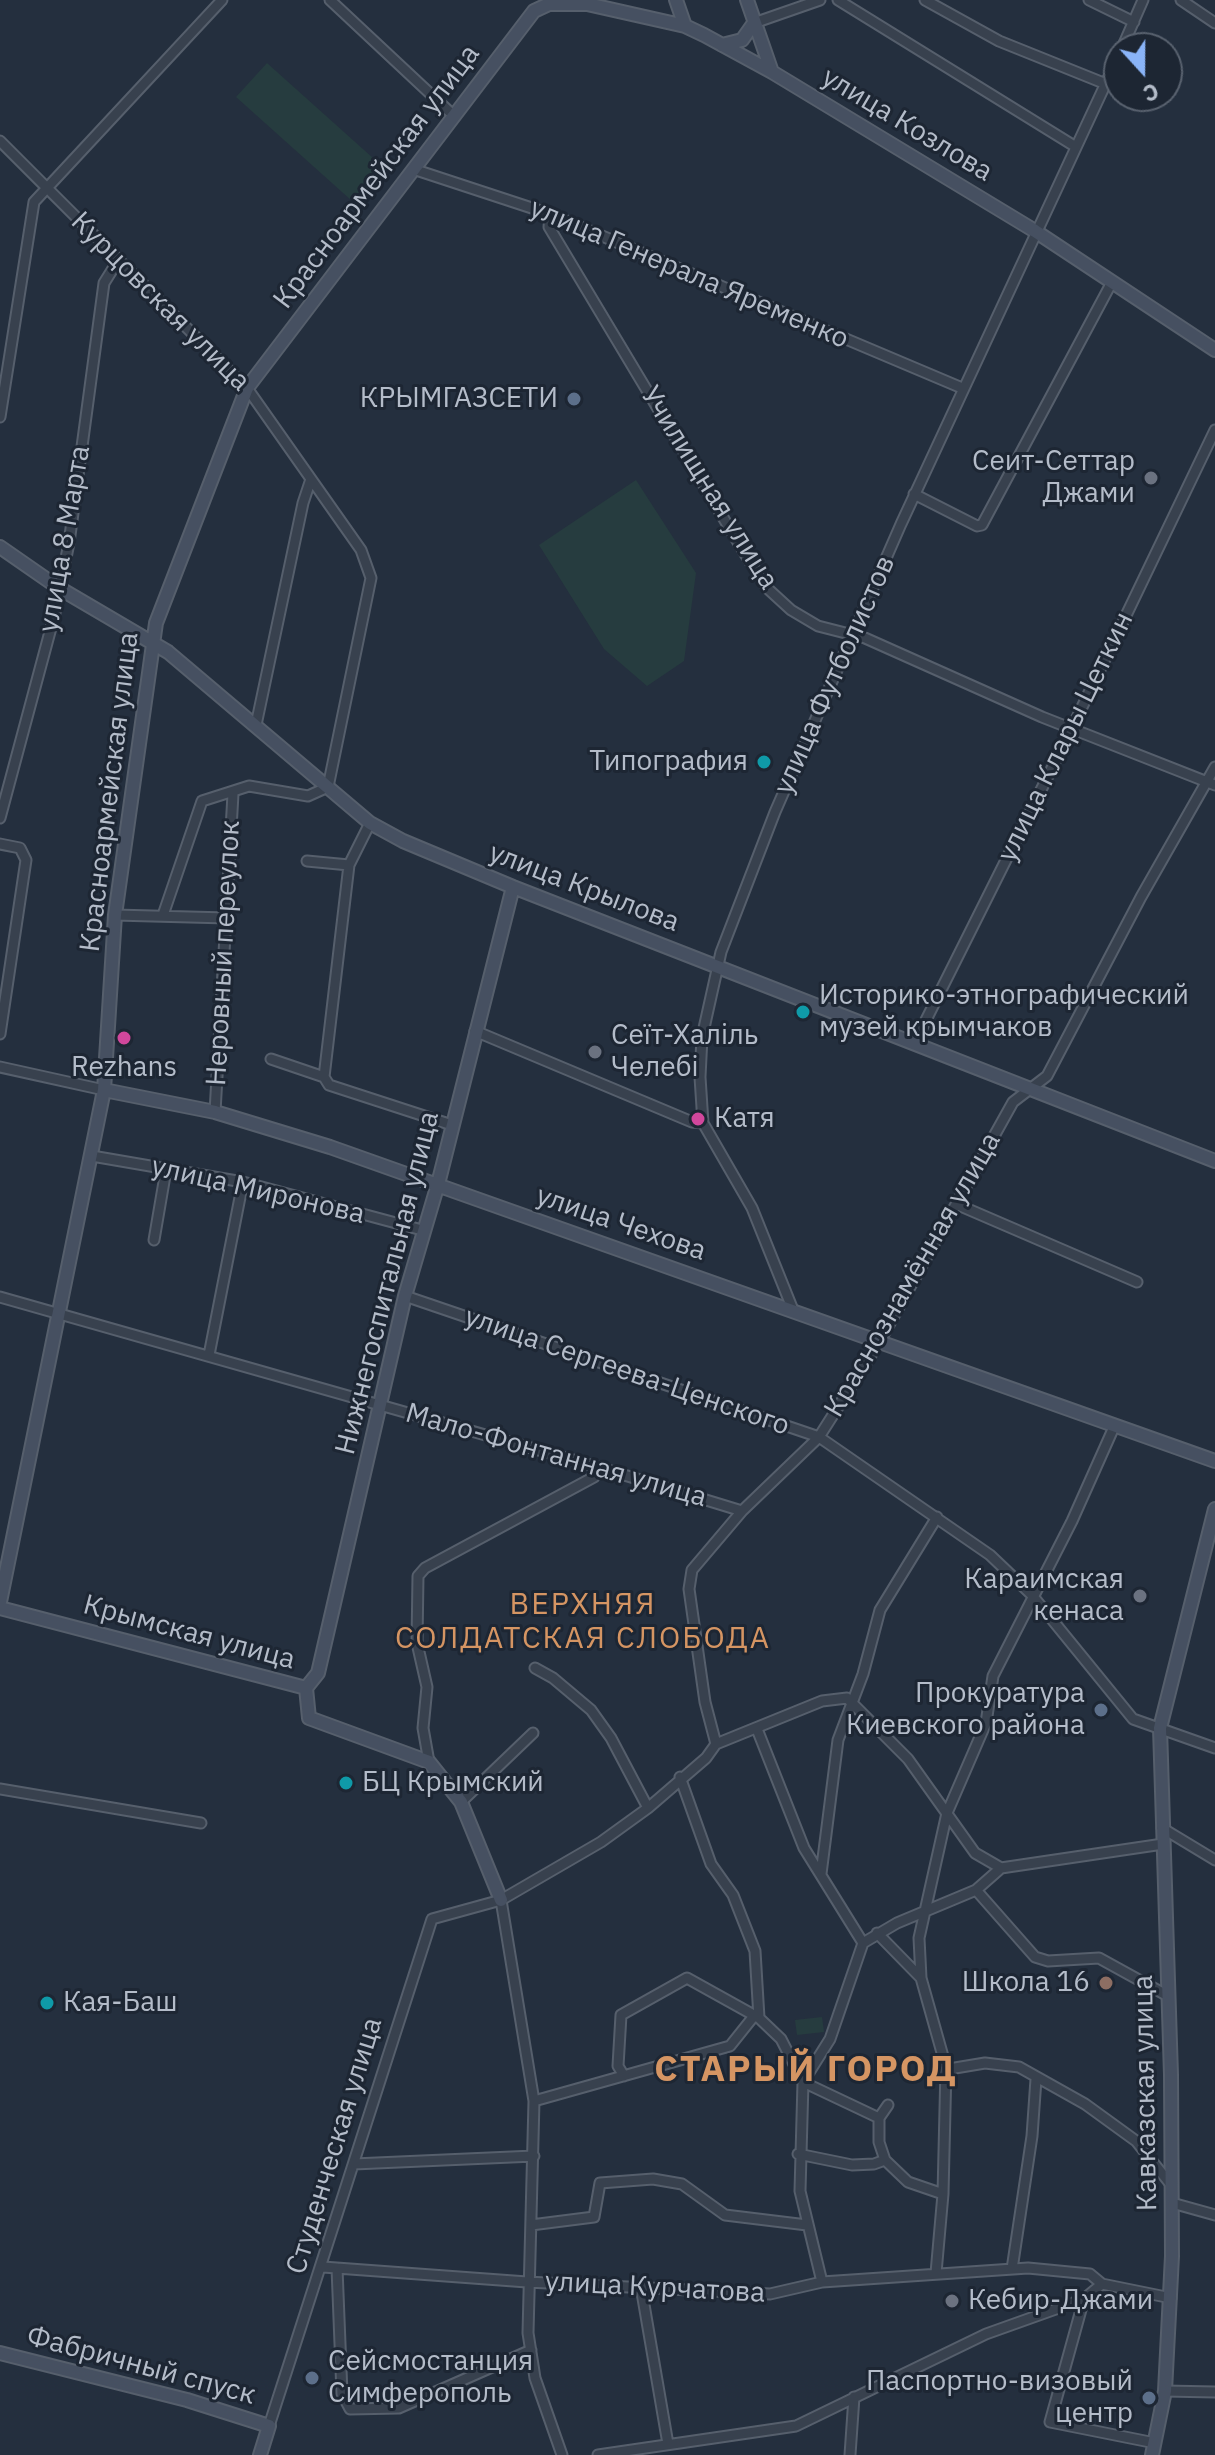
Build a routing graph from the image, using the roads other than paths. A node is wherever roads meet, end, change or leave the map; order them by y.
1 (222, 0) edge
2 (330, 0) edge
3 (676, 0) edge
4 (747, 0) edge
5 (820, 0) edge
6 (838, 0) edge
7 (925, 0) edge
8 (1089, 0) edge
9 (1143, 0) edge
10 (1181, 0) edge
11 (548, 2) edge
12 (1134, 22) junction
13 (754, 23) junction
14 (1215, 23) edge
15 (685, 26) junction
16 (1129, 32) edge
17 (722, 45) junction
18 (772, 72) junction
19 (1103, 83) edge
20 (1103, 90) edge
21 (453, 115) junction
22 (0, 141) edge
23 (1076, 147) junction
24 (413, 169) junction
25 (46, 189) junction
26 (550, 214) junction
27 (1035, 231) junction
28 (119, 259) junction
29 (1112, 282) junction
30 (1215, 350) edge
31 (247, 388) junction
32 (962, 388) junction
33 (0, 417) edge
34 (1215, 430) edge
35 (311, 479) junction
36 (914, 494) junction
37 (0, 547) edge
38 (59, 588) junction
39 (852, 635) junction
40 (152, 640) junction
41 (256, 725) junction
42 (1072, 728) junction
43 (1215, 767) edge
44 (1211, 783) edge
45 (328, 787) junction
46 (233, 794) junction
47 (0, 818) edge
48 (370, 823) junction
49 (0, 844) edge
50 (307, 861) dead end
51 (349, 865) junction
52 (513, 887) junction
53 (115, 915) junction
54 (163, 915) junction
55 (227, 918) junction
56 (718, 967) junction
57 (475, 1031) junction
58 (0, 1034) edge
59 (914, 1044) junction
60 (271, 1059) dead end
61 (0, 1067) edge
62 (324, 1077) junction
63 (1031, 1088) junction
64 (104, 1090) junction
65 (215, 1112) junction
66 (703, 1123) junction
67 (452, 1125) junction
68 (92, 1156) junction
69 (1215, 1161) edge
70 (166, 1170) junction
71 (243, 1182) junction
72 (438, 1184) junction
73 (956, 1204) junction
74 (422, 1230) junction
75 (154, 1240) dead end
76 (1137, 1282) dead end
77 (405, 1296) junction
78 (0, 1297) edge
79 (793, 1310) junction
80 (58, 1314) junction
81 (880, 1341) junction
82 (209, 1355) junction
83 (380, 1405) junction
84 (1114, 1427) junction
85 (819, 1437) junction
86 (1215, 1461) edge
87 (598, 1467) junction
88 (1215, 1509) edge
89 (742, 1511) junction
90 (937, 1517) junction
91 (1, 1585) edge
92 (1032, 1595) junction
93 (0, 1602) edge
94 (0, 1608) edge
95 (535, 1668) dead end
96 (306, 1688) junction
97 (854, 1703) junction
98 (1160, 1728) junction
99 (757, 1729) junction
100 (533, 1733) dead end
101 (716, 1744) junction
102 (1215, 1748) edge
103 (429, 1762) junction
104 (680, 1777) junction
105 (0, 1789) edge
106 (461, 1802) junction
107 (648, 1808) junction
108 (947, 1813) junction
109 (201, 1823) dead end
110 (1162, 1828) junction
111 (1163, 1844) junction
112 (1215, 1860) edge
113 (1001, 1868) junction
114 (821, 1874) junction
115 (976, 1890) junction
116 (501, 1900) junction
117 (926, 1913) junction
118 (877, 1933) junction
119 (863, 1943) junction
120 (921, 1978) junction
121 (1168, 1996) junction
122 (756, 2017) junction
123 (945, 2074) junction
124 (624, 2076) junction
125 (1036, 2079) junction
126 (803, 2082) junction
127 (534, 2101) junction
128 (888, 2105) dead end
129 (879, 2118) junction
130 (798, 2154) junction
131 (534, 2156) junction
132 (885, 2160) junction
133 (354, 2164) junction
134 (1172, 2186) junction
135 (943, 2194) junction
136 (1172, 2203) junction
137 (1215, 2215) edge
138 (531, 2225) junction
139 (807, 2225) junction
140 (323, 2267) junction
141 (337, 2268) junction
142 (1012, 2269) junction
143 (936, 2273) junction
144 (527, 2282) junction
145 (822, 2282) junction
146 (1102, 2284) junction
147 (641, 2287) junction
148 (1171, 2298) junction
149 (1084, 2299) junction
150 (531, 2350) junction
151 (0, 2353) edge
152 (1165, 2391) junction
153 (1215, 2392) edge
154 (854, 2397) junction
155 (269, 2426) junction
156 (668, 2444) junction
157 (1154, 2449) edge
158 (260, 2455) edge
159 (562, 2455) edge
160 (598, 2455) edge
161 (850, 2455) edge

1 - 25 street
2 - 21 street
3 - 15 main road
4 - 13 main road
5 - 13 street
6 - 23 street
7 - 19 street
8 - 12 street
9 - 12 street
10 - 14 street
11 - 15 main road, улица Козлова
11 - 21 main road, Красноармейская улица
12 - 16 street
13 - 17 main road
13 - 18 main road
15 - 17 main road, улица Козлова
17 - 18 main road, улица Козлова
18 - 27 main road, улица Козлова
20 - 23 street, улица Футболистов
21 - 24 main road, Красноармейская улица
22 - 25 street, Курцовская улица
23 - 27 street, улица Футболистов
24 - 26 street, улица Генерала Яременко
24 - 31 main road, Красноармейская улица
25 - 28 street, Курцовская улица
25 - 33 street
26 - 32 street, улица Генерала Яременко
26 - 39 street, Училищная улица
27 - 29 main road, улица Козлова
27 - 32 street, улица Футболистов
28 - 31 street, Курцовская улица
28 - 38 street, улица 8 Марта
29 - 30 main road, улица Козлова
29 - 36 street
31 - 35 street, Курцовская улица
31 - 40 main road, Красноармейская улица
32 - 36 street, улица Футболистов
34 - 42 street, улица Клары Цеткин
35 - 41 street
35 - 45 street, Курцовская улица
36 - 39 street, улица Футболистов
37 - 38 main road, улица Крылова
38 - 40 main road, улица Крылова
38 - 47 street, улица 8 Марта
39 - 42 street, Училищная улица
39 - 56 street, улица Футболистов
40 - 41 main road, улица Крылова
40 - 53 main road, Красноармейская улица
41 - 45 main road, улица Крылова
42 - 44 street, Училищная улица
42 - 59 street, улица Клары Цеткин
43 - 44 street, Краснознамённая улица
44 - 63 street, Краснознамённая улица
45 - 46 street
45 - 48 main road, улица Крылова
46 - 54 street
46 - 55 street, Неровный переулок
48 - 51 street
48 - 52 main road, улица Крылова
49 - 58 street
50 - 51 street
51 - 62 street
52 - 56 main road, улица Крылова
52 - 57 main road, Нижнегоспитальная улица
53 - 54 street
53 - 64 main road, Красноармейская улица
54 - 55 street
55 - 65 street, Неровный переулок
56 - 59 main road, улица Крылова
56 - 66 street, улица Футболистов
57 - 66 street
57 - 67 main road, Нижнегоспитальная улица
59 - 63 main road, улица Крылова
60 - 62 street
61 - 64 street, улица Чехова
62 - 67 street
63 - 69 main road, улица Крылова
63 - 73 street, Краснознамённая улица
64 - 65 main road, улица Чехова
64 - 68 main road, Красноармейская улица
65 - 72 main road, улица Чехова
66 - 79 street, улица Футболистов
67 - 72 main road, Нижнегоспитальная улица
68 - 70 street, улица Миронова
68 - 80 main road, Красноармейская улица
70 - 71 street, улица Миронова
70 - 75 street
71 - 74 street, улица Миронова
71 - 82 street
72 - 74 main road, Нижнегоспитальная улица
72 - 79 main road, улица Чехова
73 - 76 street
73 - 81 street, Краснознамённая улица
74 - 77 main road, Нижнегоспитальная улица
77 - 83 main road, Нижнегоспитальная улица
77 - 85 street, улица Сергеева-Ценского
78 - 80 street, Мало-Фонтанная улица
79 - 81 main road, улица Чехова
80 - 82 street, Мало-Фонтанная улица
80 - 91 main road, Красноармейская улица
81 - 84 main road, улица Чехова
81 - 85 street, Краснознамённая улица
82 - 83 street, Мало-Фонтанная улица
83 - 87 street, Мало-Фонтанная улица
83 - 96 main road, Нижнегоспитальная улица
84 - 86 main road, улица Чехова
84 - 92 street
85 - 89 street, Краснознамённая улица
85 - 90 street, улица Сергеева-Ценского
87 - 89 street, Мало-Фонтанная улица
87 - 103 street
88 - 98 main road, Кавказская улица
89 - 101 street, Краснознамённая улица
90 - 92 street, улица Сергеева-Ценского
90 - 97 street
91 - 93 main road, Красноармейская улица
92 - 98 street, улица Сергеева-Ценского
92 - 108 street
94 - 96 main road, Крымская улица
95 - 107 street
96 - 103 main road, Крымская улица
97 - 99 street
97 - 108 street
97 - 114 street
98 - 102 street, улица Сергеева-Ценского
98 - 110 main road, Кавказская улица
99 - 101 street
99 - 114 street
100 - 106 street
101 - 104 street
103 - 106 main road
104 - 107 street
104 - 122 street
105 - 109 street
106 - 116 main road
107 - 116 street
108 - 113 street
108 - 117 street
110 - 111 main road, Кавказская улица
110 - 112 street
111 - 113 street
111 - 121 main road, Кавказская улица
113 - 115 street
114 - 119 street
115 - 117 street
115 - 121 street
116 - 127 street
116 - 133 street, Студенческая улица
117 - 118 street
117 - 120 street
118 - 119 street
118 - 120 street
119 - 126 street
120 - 123 street
121 - 134 main road, Кавказская улица
122 - 124 street
122 - 124 street
122 - 126 street
123 - 125 street
123 - 135 street
124 - 127 street
125 - 134 street
125 - 142 street
126 - 129 street
126 - 130 street
127 - 131 street
128 - 129 street
129 - 132 street
130 - 132 street
130 - 139 street
131 - 133 street
131 - 138 street
132 - 135 street
133 - 140 street, Студенческая улица
134 - 136 main road, Кавказская улица
135 - 143 street
136 - 137 street
136 - 148 main road, Кавказская улица
138 - 139 street
138 - 144 street
139 - 145 street
140 - 141 street, улица Курчатова
140 - 155 street, Студенческая улица
141 - 144 street, улица Курчатова
141 - 150 street
142 - 143 street, улица Курчатова
142 - 146 street, улица Курчатова
143 - 145 street, улица Курчатова
144 - 147 street, улица Курчатова
144 - 150 street
145 - 147 street, улица Курчатова
146 - 148 street, улица Курчатова
146 - 149 street
147 - 156 street
148 - 152 main road, Кавказская улица
149 - 154 street
149 - 157 street
150 - 159 street
151 - 155 main road, Фабричный спуск
152 - 153 street
152 - 157 main road, Кавказская улица
154 - 156 street
154 - 161 street
155 - 158 main road, Студенческая улица
156 - 160 street

